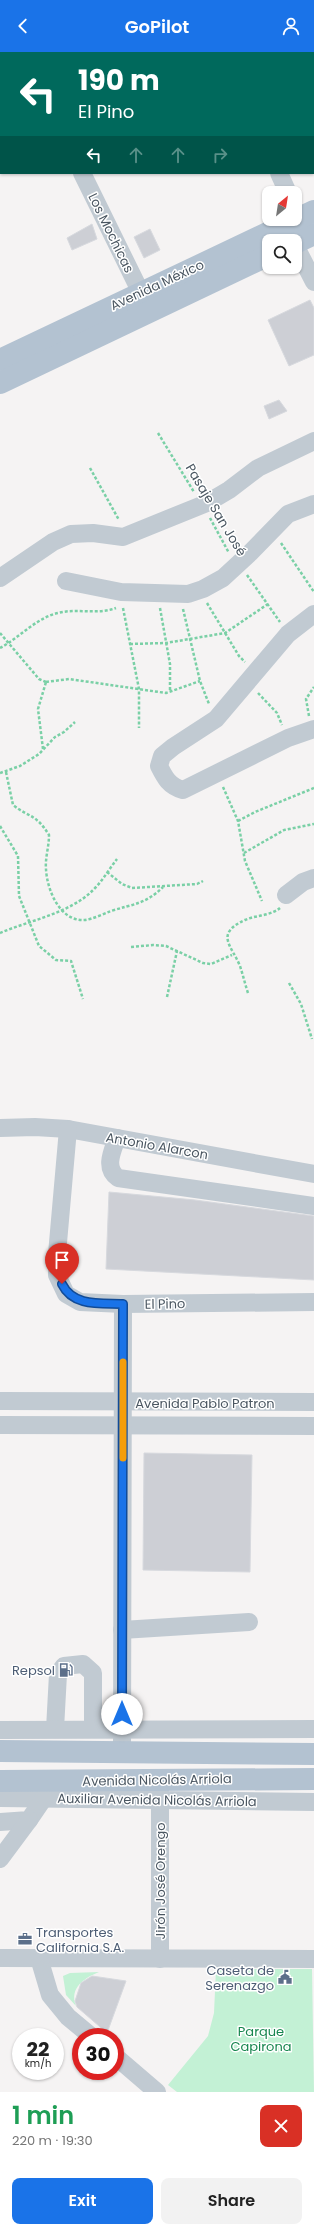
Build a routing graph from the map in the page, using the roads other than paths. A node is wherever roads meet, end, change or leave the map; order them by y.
1 (82, 174) edge
2 (279, 174) edge
3 (285, 186) edge
4 (303, 213) edge
5 (314, 234) edge
6 (302, 240) edge
7 (262, 258) edge
8 (302, 258) edge
9 (314, 282) edge
10 (141, 293) junction
11 (0, 360) edge
12 (0, 383) edge
13 (314, 441) edge
14 (314, 504) edge
15 (0, 578) edge
16 (66, 581) dead end
17 (314, 614) edge
18 (313, 729) edge
19 (314, 878) edge
20 (286, 895) road end
21 (0, 1128) edge
22 (68, 1129) junction
23 (117, 1138) junction
24 (314, 1174) edge
25 (314, 1206) edge
26 (314, 1302) edge
27 (123, 1304) junction
28 (0, 1401) edge
29 (194, 1402) junction
30 (314, 1402) edge
31 (123, 1403) junction
32 (0, 1425) edge
33 (123, 1426) junction
34 (189, 1426) junction
35 (314, 1426) edge
36 (249, 1622) dead end
37 (122, 1630) junction
38 (55, 1729) junction
39 (93, 1729) junction
40 (122, 1729) junction
41 (314, 1729) edge
42 (0, 1730) edge
43 (0, 1751) edge
44 (122, 1752) junction
45 (314, 1754) edge
46 (159, 1779) junction
47 (314, 1779) edge
48 (0, 1781) edge
49 (54, 1793) junction
50 (0, 1798) edge
51 (160, 1801) junction
52 (314, 1802) edge
53 (29, 1820) junction
54 (0, 1822) edge
55 (0, 1859) edge
56 (0, 1958) edge
57 (39, 1958) junction
58 (160, 1959) junction
59 (314, 1959) edge
60 (81, 2028) edge
61 (124, 2064) edge
62 (157, 2092) edge

1 - 10 street, Los Mochicas
2 - 3 street
4 - 10 main road, Avenida México
5 - 6 main road
7 - 12 main road, Avenida México
8 - 9 street
10 - 11 main road, Avenida México
13 - 15 street
14 - 16 street
17 - 18 street
19 - 20 street
21 - 22 street, Antonio Alarcon
22 - 23 street, Antonio Alarcon
22 - 27 street, El Pino
23 - 24 street, Antonio Alarcon
23 - 25 street
26 - 27 street, El Pino
27 - 31 street
28 - 31 street, Avenida Pablo Patron
29 - 30 street, Avenida Pablo Patron
29 - 31 street, Avenida Pablo Patron
29 - 34 street
31 - 33 street
32 - 33 street, Avenida Pablo Patron
33 - 34 street, Avenida Pablo Patron
33 - 37 street
34 - 35 street, Avenida Pablo Patron
36 - 37 street
37 - 40 street
38 - 39 street
38 - 39 street
38 - 42 street
39 - 40 street
40 - 41 street
40 - 44 street
43 - 44 main road, Avenida Nicolás Arriola
44 - 45 main road, Avenida Nicolás Arriola
46 - 47 main road, Avenida Nicolás Arriola
46 - 49 main road, Avenida Nicolás Arriola
46 - 51 street, Jirón José Orengo
48 - 49 main road, Avenida Nicolás Arriola
49 - 50 street, Auxiliar Avenida Nicolás Arriola
49 - 51 street, Auxiliar Avenida Nicolás Arriola
49 - 53 street
51 - 52 street, Auxiliar Avenida Nicolás Arriola
51 - 58 street, Jirón José Orengo
53 - 54 street
53 - 55 street
56 - 57 street
57 - 58 street
57 - 60 street
58 - 59 street
61 - 62 street

